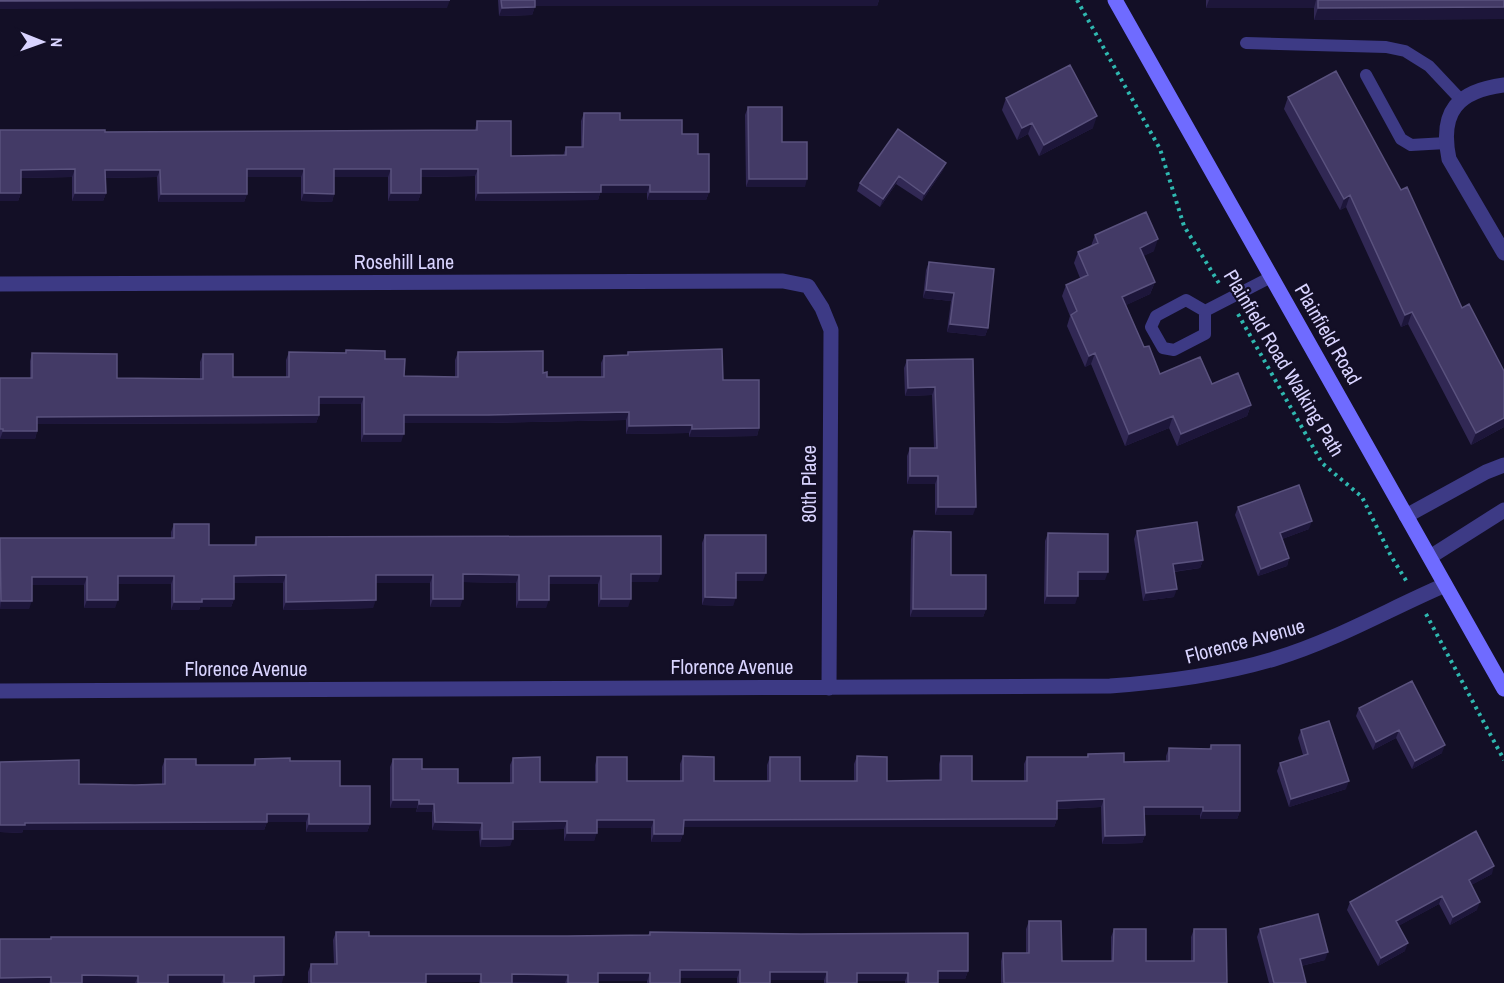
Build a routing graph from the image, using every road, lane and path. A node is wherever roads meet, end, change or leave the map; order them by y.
1 (1077, 0) edge
2 (1115, 0) edge
3 (1246, 43) dead end
4 (1366, 75) dead end
5 (1504, 85) edge
6 (1461, 100) junction
7 (1446, 143) junction
8 (1504, 253) edge
9 (1271, 277) junction
10 (0, 284) edge
11 (808, 286) joint
12 (1229, 299) junction
13 (1206, 311) junction
14 (1504, 465) edge
15 (1504, 510) edge
16 (1406, 516) junction
17 (1430, 556) junction
18 (1445, 585) junction
19 (1417, 597) junction
20 (829, 688) junction
21 (1504, 689) edge
22 (0, 691) edge
23 (1504, 760) edge

1 - 12 path, Plainfield Road Walking Path
2 - 9 main road, Plainfield Road
3 - 6 lane
4 - 7 lane
5 - 6 street
6 - 7 street
7 - 8 street
9 - 12 lane
9 - 16 main road, Plainfield Road
10 - 11 street, Rosehill Lane
11 - 20 street, 80th Place
12 - 13 lane
12 - 19 path, Plainfield Road Walking Path
13 - 13 lane
14 - 16 street
15 - 17 street
16 - 17 main road, Plainfield Road
17 - 18 main road, Plainfield Road
18 - 19 street, Florence Avenue
18 - 21 main road, Plainfield Road
19 - 20 street, Florence Avenue
19 - 23 path, Plainfield Road Walking Path
20 - 22 street, Florence Avenue

